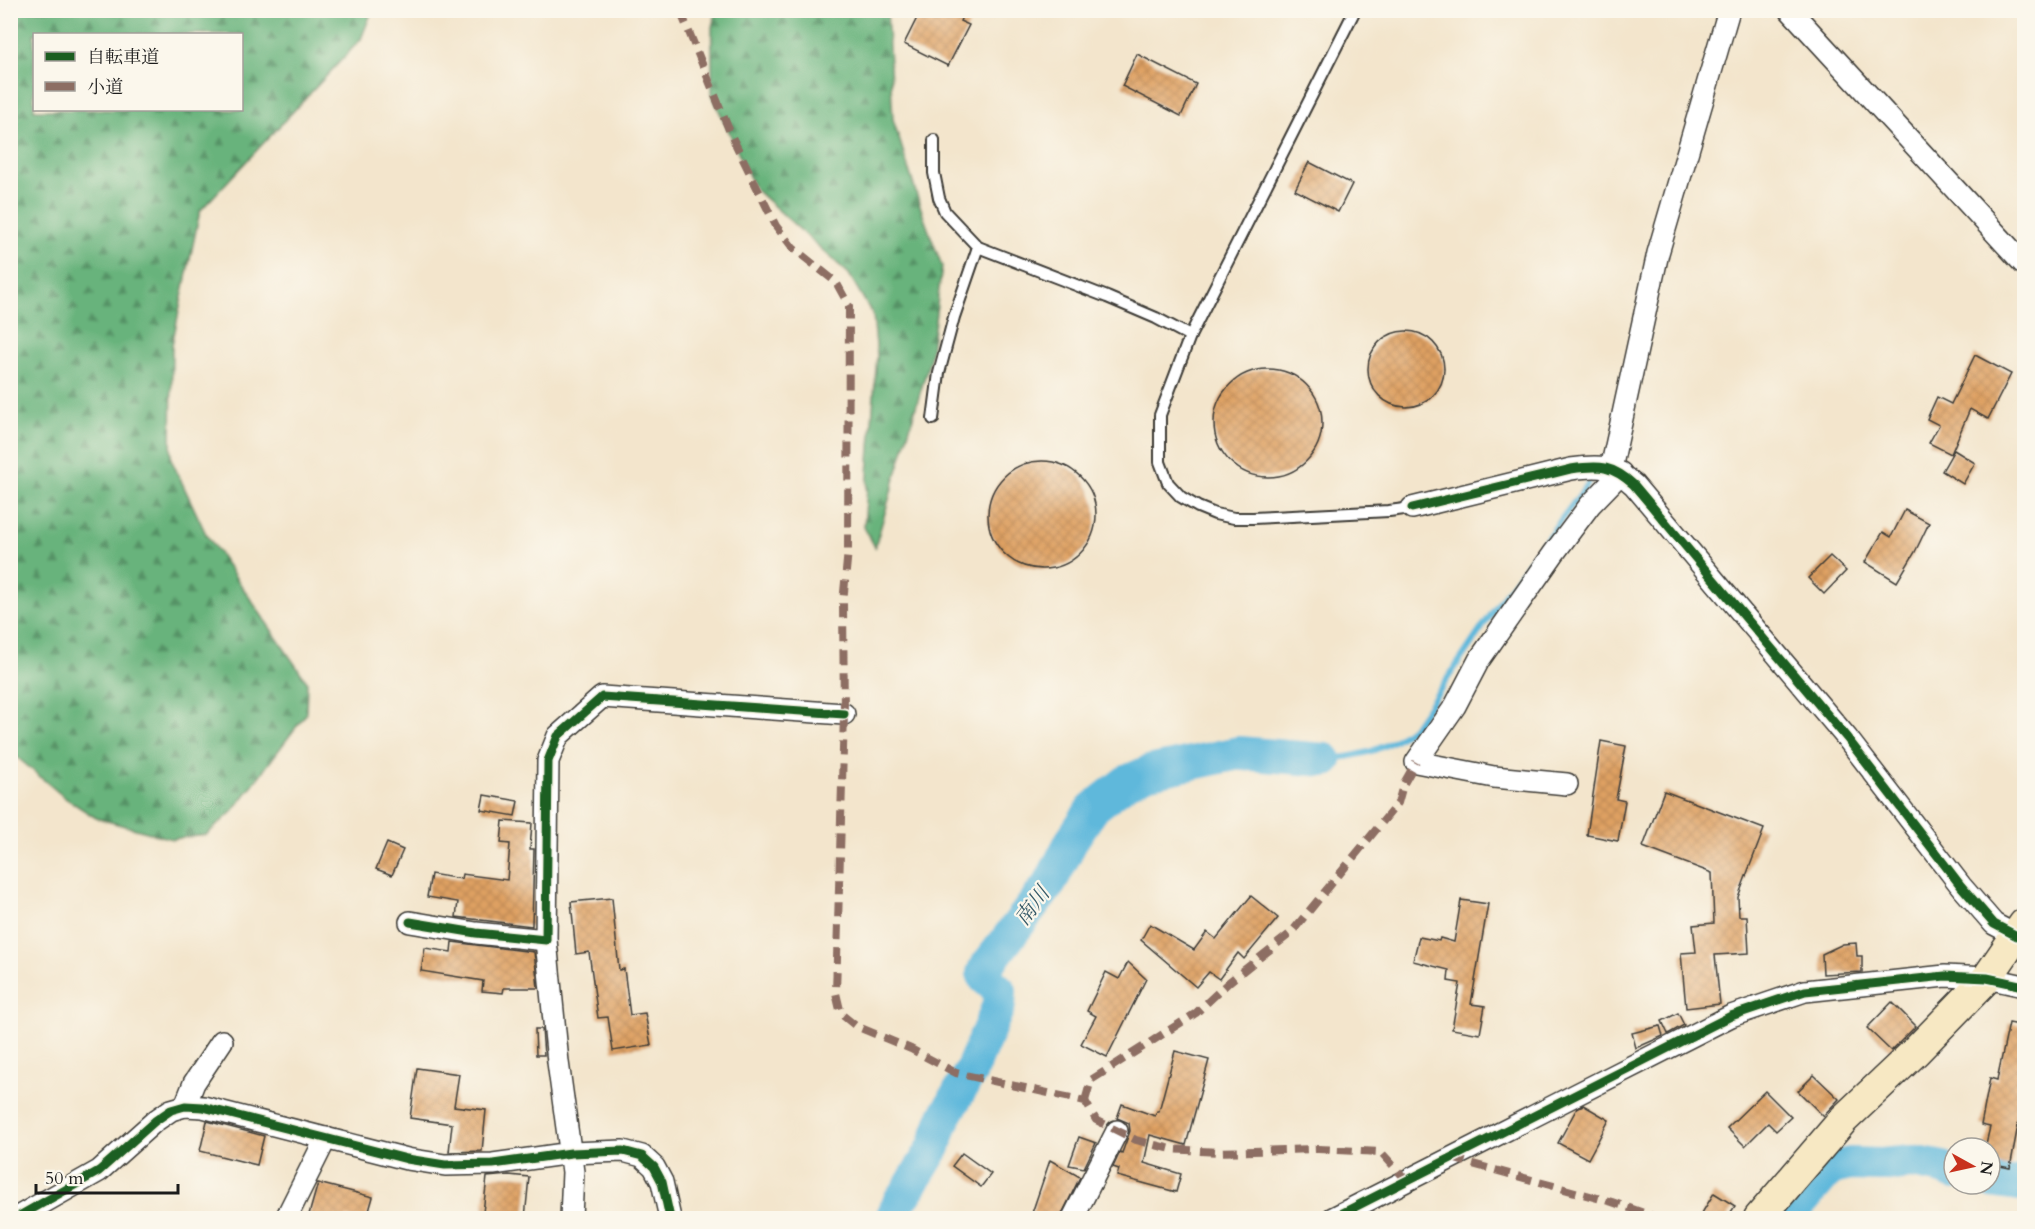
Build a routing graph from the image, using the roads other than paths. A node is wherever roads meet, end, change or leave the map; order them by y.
1 (1355, 10) edge
2 (1729, 10) edge
3 (1790, 10) edge
4 (933, 140) dead end
5 (978, 247) junction
6 (2025, 264) edge
7 (1190, 336) junction
8 (933, 419) dead end
9 (1616, 471) junction
10 (1412, 507) joint
11 (844, 714) dead end
12 (1567, 784) dead end
13 (410, 922) dead end
14 (2021, 930) edge
15 (546, 940) junction
16 (1987, 978) junction
17 (2025, 986) edge
18 (222, 1041) dead end
19 (185, 1106) junction
20 (1117, 1131) dead end
21 (326, 1138) junction
22 (571, 1153) junction
23 (16, 1218) edge
24 (286, 1218) edge
25 (570, 1218) edge
26 (670, 1218) edge
27 (1073, 1218) edge
28 (1333, 1218) edge
29 (1759, 1218) edge

1 - 7 lane
2 - 9 street
3 - 6 street
4 - 5 lane
5 - 7 lane
5 - 8 lane
7 - 10 lane
9 - 10 street
9 - 12 street
9 - 14 street
11 - 15 street
13 - 15 street
14 - 16 street
15 - 22 street
16 - 17 street
16 - 28 street
16 - 29 street
18 - 19 street
19 - 21 street
19 - 23 street
20 - 27 street
21 - 22 street
21 - 24 street
22 - 25 street
22 - 26 street

